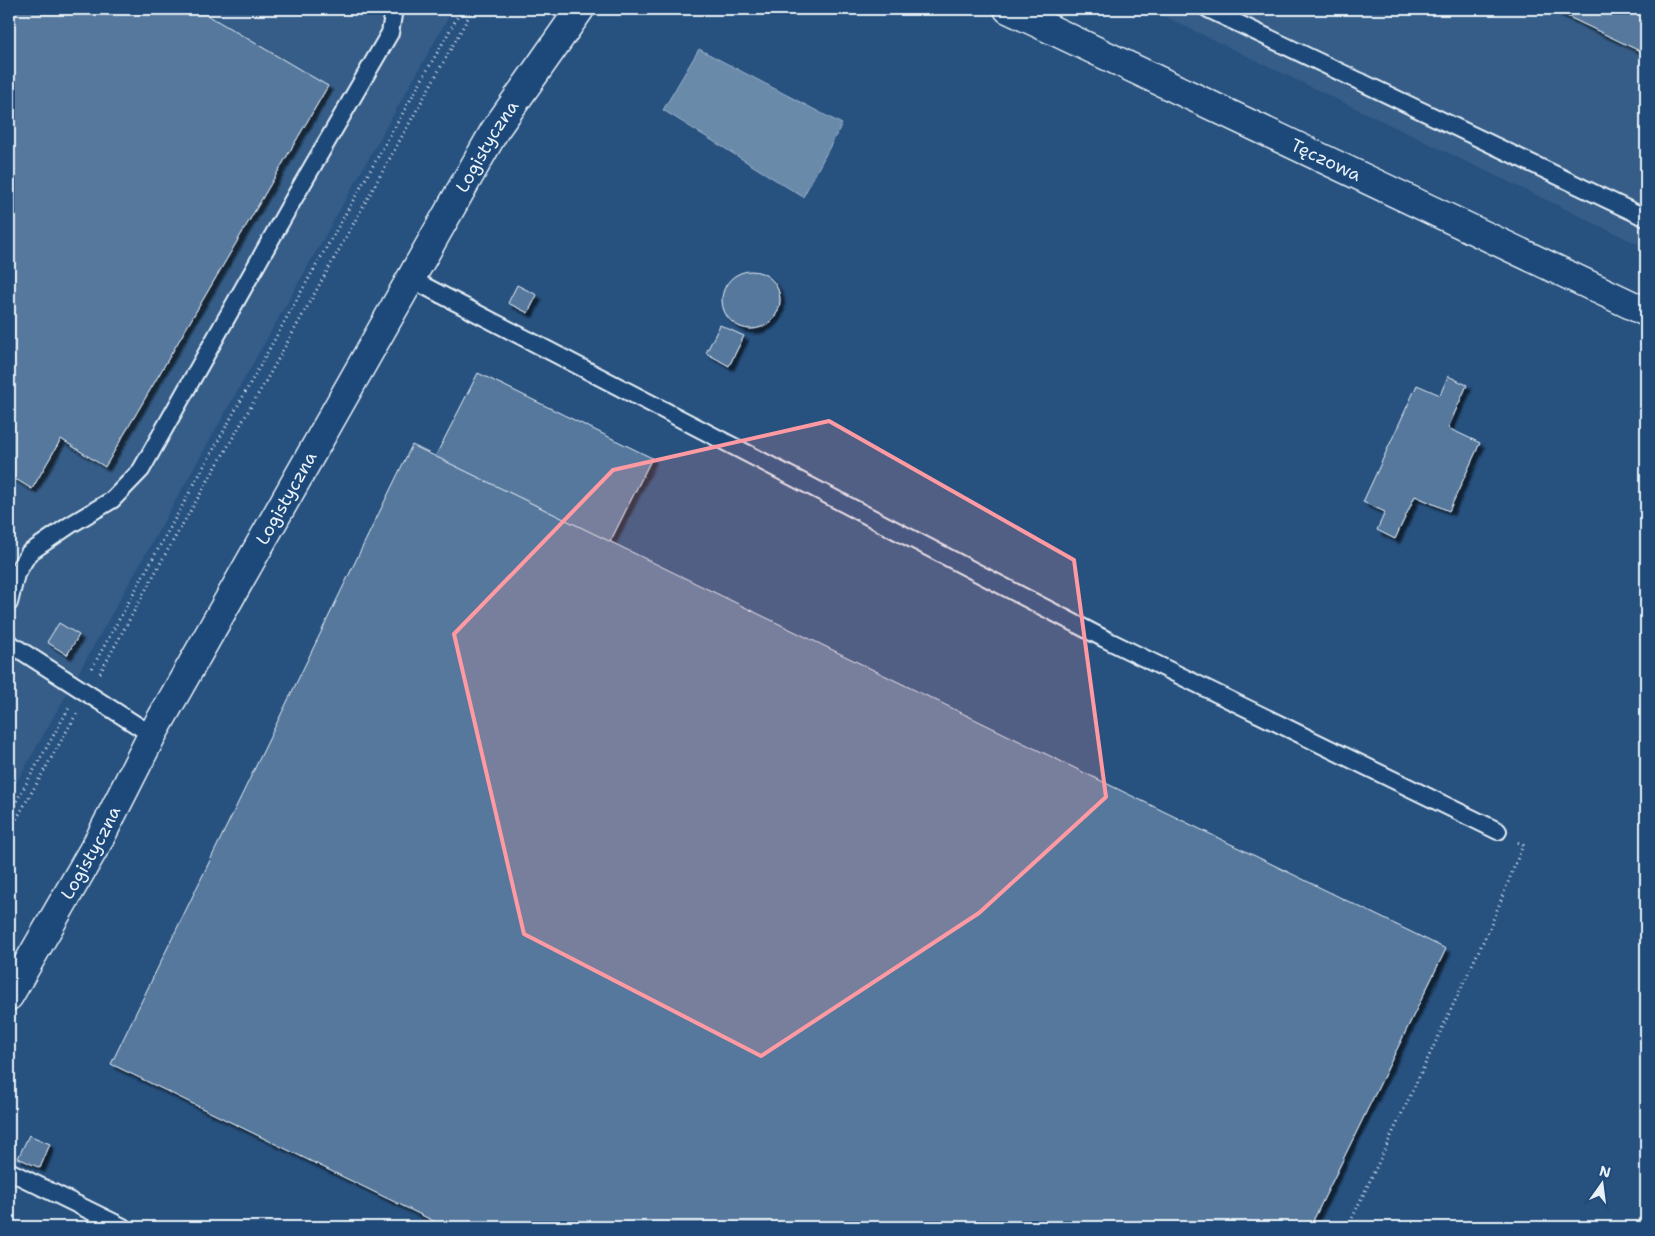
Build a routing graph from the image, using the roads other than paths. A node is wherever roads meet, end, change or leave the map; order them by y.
1 (394, 9) edge
2 (580, 9) edge
3 (1008, 9) edge
4 (1208, 9) edge
5 (1646, 218) edge
6 (411, 279) junction
7 (1646, 312) edge
8 (9, 603) edge
9 (9, 642) edge
10 (152, 735) junction
11 (1498, 831) road end
12 (9, 996) edge
13 (9, 1171) edge
14 (122, 1227) edge

1 - 8 lane
2 - 6 street, Logistyczna
3 - 7 street, Tęczowa
4 - 5 lane
6 - 10 street, Logistyczna
6 - 11 lane
9 - 10 lane
10 - 12 street, Logistyczna
13 - 14 lane

